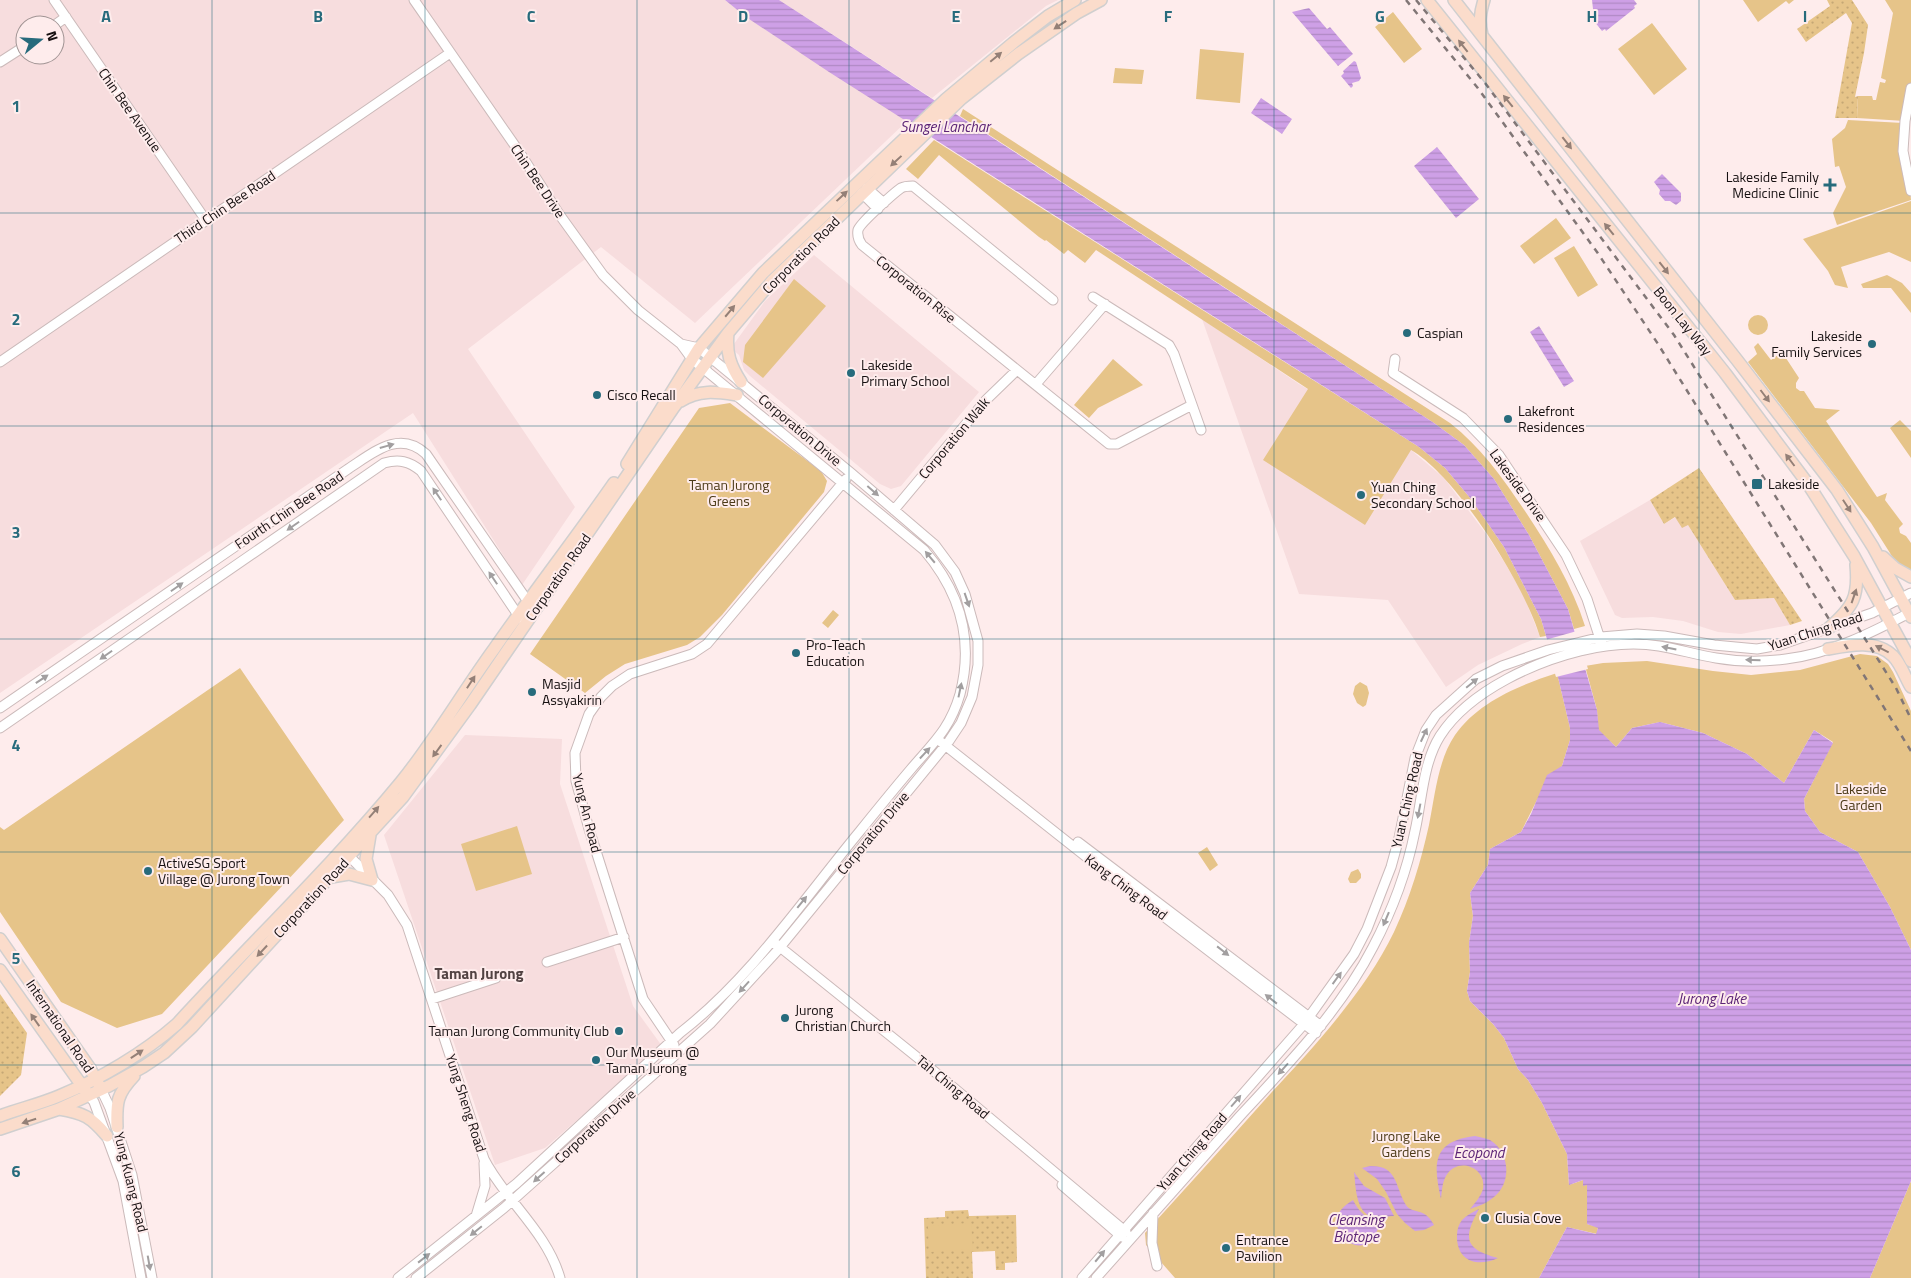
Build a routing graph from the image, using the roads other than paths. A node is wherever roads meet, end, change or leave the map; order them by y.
1 (54, 0) edge
2 (414, 0) edge
3 (1075, 0) edge
4 (1102, 0) edge
5 (1427, 0) edge
6 (1454, 0) edge
7 (1484, 0) edge
8 (66, 17) joint
9 (1483, 36) junction
10 (15, 52) edge
11 (450, 52) junction
12 (0, 62) edge
13 (1911, 88) edge
14 (950, 102) junction
15 (920, 131) junction
16 (865, 191) junction
17 (1911, 191) edge
18 (880, 206) junction
19 (205, 219) junction
20 (806, 230) junction
21 (815, 239) junction
22 (1093, 297) dead end
23 (1053, 300) dead end
24 (1105, 304) junction
25 (728, 334) junction
26 (681, 344) junction
27 (699, 348) junction
28 (710, 358) junction
29 (692, 359) junction
30 (1395, 359) dead end
31 (0, 362) edge
32 (703, 368) junction
33 (1017, 370) junction
34 (741, 382) junction
35 (1036, 384) junction
36 (737, 395) junction
37 (1192, 405) junction
38 (674, 407) junction
39 (1201, 430) dead end
40 (851, 473) junction
41 (843, 483) junction
42 (894, 510) junction
43 (1873, 547) junction
44 (1854, 556) junction
45 (1911, 577) edge
46 (1906, 596) edge
47 (527, 600) junction
48 (1883, 607) junction
49 (534, 611) junction
50 (518, 614) junction
51 (1910, 614) edge
52 (1891, 622) junction
53 (525, 625) junction
54 (1829, 628) junction
55 (1601, 637) junction
56 (1602, 647) junction
57 (1828, 649) junction
58 (1911, 661) edge
59 (1911, 687) edge
60 (0, 708) edge
61 (0, 728) edge
62 (943, 740) junction
63 (370, 834) junction
64 (346, 852) junction
65 (330, 877) junction
66 (372, 880) junction
67 (624, 937) junction
68 (0, 939) edge
69 (770, 942) junction
70 (1358, 947) junction
71 (778, 949) junction
72 (1369, 953) junction
73 (547, 962) dead end
74 (0, 970) edge
75 (496, 978) dead end
76 (432, 999) junction
77 (1306, 1021) junction
78 (1319, 1030) junction
79 (672, 1041) junction
80 (679, 1051) junction
81 (142, 1068) junction
82 (95, 1078) junction
83 (82, 1084) junction
84 (101, 1089) junction
85 (89, 1095) junction
86 (59, 1109) junction
87 (0, 1116) edge
88 (117, 1127) junction
89 (0, 1129) edge
90 (107, 1136) junction
91 (484, 1159) junction
92 (507, 1192) junction
93 (513, 1200) junction
94 (1154, 1213) junction
95 (476, 1216) junction
96 (1121, 1232) junction
97 (1130, 1240) junction
98 (1157, 1266) dead end
99 (142, 1278) edge
100 (152, 1278) edge
101 (398, 1278) edge
102 (416, 1278) edge
103 (560, 1278) edge
104 (1082, 1278) edge
105 (1096, 1278) edge

1 - 8 street, Chin Bee Avenue
2 - 11 street, Chin Bee Drive
14 -> 3 main road, Corporation Road
4 -> 14 main road, Corporation Road
44 -> 5 main road, Boon Lay Way
6 - 9 main road, Boon Lay Way
7 - 9 main road
8 - 19 street, Chin Bee Avenue
9 -> 43 main road, Boon Lay Way
10 - 12 street
11 - 19 street, Third Chin Bee Road
11 - 26 street, Chin Bee Drive
13 - 17 street
14 - 15 main road, Corporation Road
15 -> 16 main road, Corporation Road
20 -> 15 main road, Corporation Road
16 - 18 street
16 - 21 main road, Corporation Road
18 - 23 street, Corporation Rise
18 - 33 street, Corporation Rise
19 - 31 street, Third Chin Bee Road
20 - 21 main road
27 -> 20 main road, Corporation Road
21 - 25 main road, Corporation Road
22 - 24 street
24 - 35 street
24 - 37 street
25 - 28 main road, Corporation Road
25 - 34 main road
26 - 27 street, Chin Bee Drive
26 - 29 street, Chin Bee Drive
27 - 28 street, Corporation Drive
27 - 29 main road, Corporation Road
28 - 32 main road, Corporation Road
28 - 34 street, Corporation Drive
29 - 32 street, Corporation Drive
29 - 47 main road, Corporation Road
30 - 55 street, Lakeside Drive
32 - 36 street, Corporation Drive
32 - 38 main road, Corporation Road
33 - 35 street
33 - 42 street, Corporation Walk
34 - 40 street, Corporation Drive
35 - 37 street
36 - 38 main road
36 - 41 street, Corporation Drive
37 - 39 street
38 - 49 main road, Corporation Road
40 - 41 street, Yung An Road
40 -> 42 street, Corporation Drive
62 -> 41 street, Corporation Drive
41 - 67 street, Yung An Road
42 -> 62 street, Corporation Drive
43 - 45 main road
43 - 46 main road, Boon Lay Way
44 - 48 main road, Boon Lay Way
54 -> 44 main road
46 - 48 street, Yuan Ching Road
46 - 51 main road, Boon Lay Way
47 - 49 street, Fourth Chin Bee Road
47 - 50 main road, Corporation Road
60 -> 47 street, Fourth Chin Bee Road
48 - 52 main road, Boon Lay Way
48 - 54 street, Yuan Ching Road
49 - 53 main road, Corporation Road
50 - 53 street, Fourth Chin Bee Road
50 -> 61 street, Fourth Chin Bee Road
64 -> 50 main road, Corporation Road
51 - 52 street, Yuan Ching Road
52 - 57 street, Yuan Ching Road
52 - 58 main road, Boon Lay Way
53 -> 63 main road, Corporation Road
54 - 55 street, Yuan Ching Road
55 - 56 street, Lakeside Drive
70 -> 55 street, Yuan Ching Road
57 -> 56 street, Yuan Ching Road
56 -> 72 street, Yuan Ching Road
59 -> 57 main road
69 -> 62 street, Corporation Drive
62 - 71 street, Corporation Drive
62 - 77 street, Kang Ching Road
63 - 64 main road, Corporation Road
63 - 66 main road
64 - 65 main road, Corporation Road
64 - 66 street, Yung Sheng Road
82 -> 64 main road, Corporation Road
65 - 66 main road
65 -> 81 main road, Corporation Road
66 - 76 street, Yung Sheng Road
67 - 73 street
67 - 79 street, Yung An Road
68 - 82 main road, International Road
69 - 71 street, Tah Ching Road
69 - 79 street, Corporation Drive
70 - 72 street
77 -> 70 street, Yuan Ching Road
71 -> 80 street, Corporation Drive
71 - 96 street, Tah Ching Road
72 - 78 street, Yuan Ching Road
83 -> 74 main road, International Road
75 - 76 street
76 - 91 street, Yung Sheng Road
77 - 78 street, Kang Ching Road
96 -> 77 street, Yuan Ching Road
78 -> 94 street, Yuan Ching Road
79 - 80 street, Yung An Road
79 - 92 street, Corporation Drive
80 -> 93 street, Corporation Drive
81 - 84 main road, Corporation Road
81 - 88 main road
82 - 83 main road, Corporation Road
82 - 84 main road, International Road
83 - 85 main road, International Road
83 - 87 main road, Corporation Road
84 - 85 main road, Corporation Road
84 - 88 street, Yung Kuang Road
85 - 86 main road, Corporation Road
85 - 90 street, Yung Kuang Road
86 -> 89 main road, Corporation Road
86 - 90 main road
88 -> 100 street, Yung Kuang Road
90 - 99 street, Yung Kuang Road
91 - 92 street, Yung Sheng Road
91 - 95 street
92 - 93 street, Yung Sheng Road
92 - 95 street, Corporation Drive
93 -> 102 street, Corporation Drive
93 - 103 street, Yung Sheng Road
94 - 97 street, Yuan Ching Road
94 - 98 street
101 -> 95 street, Corporation Drive
96 - 97 street, Tah Ching Road
104 -> 96 street, Yuan Ching Road
97 - 105 street, Yuan Ching Road

